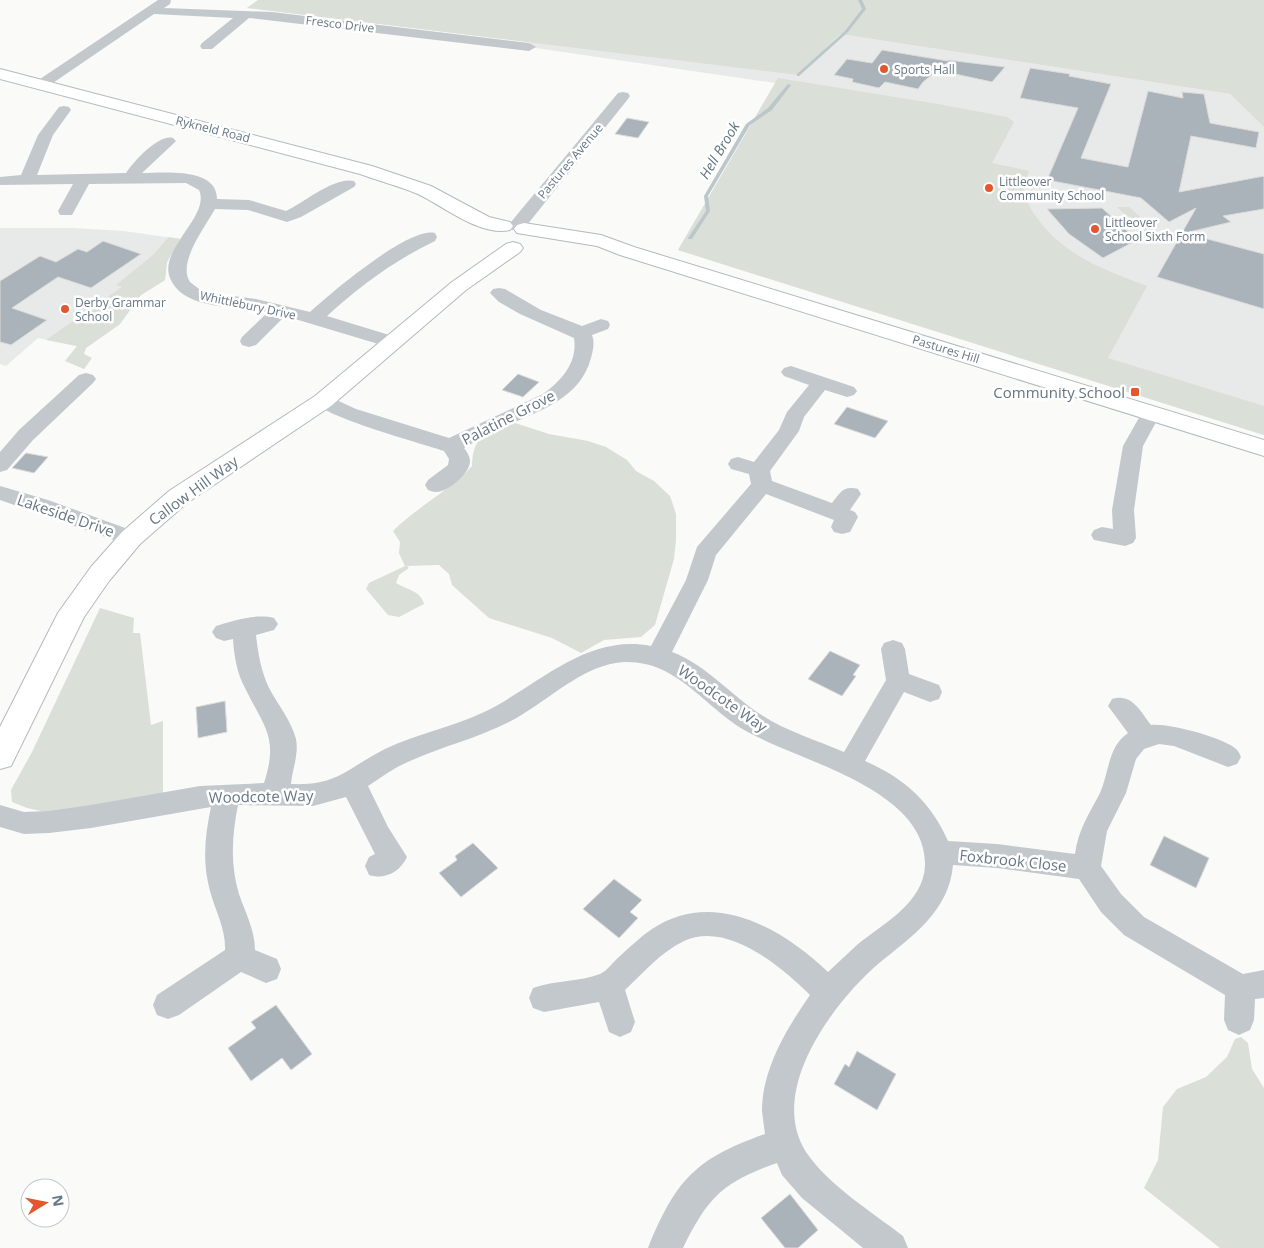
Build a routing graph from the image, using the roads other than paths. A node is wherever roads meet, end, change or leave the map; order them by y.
1 (166, 0) edge
2 (151, 10) junction
3 (246, 14) junction
4 (207, 46) dead end
5 (529, 48) dead end
6 (0, 74) edge
7 (42, 84) junction
8 (624, 96) dead end
9 (64, 110) dead end
10 (168, 142) dead end
11 (132, 177) junction
12 (84, 178) junction
13 (27, 180) junction
14 (3, 181) dead end
15 (348, 184) dead end
16 (424, 190) junction
17 (209, 204) junction
18 (66, 211) dead end
19 (515, 235) junction
20 (429, 236) dead end
21 (485, 244) junction
22 (459, 286) junction
23 (499, 293) dead end
24 (281, 310) junction
25 (313, 318) junction
26 (601, 325) dead end
27 (581, 333) junction
28 (249, 341) dead end
29 (392, 342) junction
30 (791, 372) dead end
31 (86, 379) dead end
32 (821, 382) junction
33 (847, 391) dead end
34 (323, 401) junction
35 (58, 406) junction
36 (79, 412) dead end
37 (1151, 413) junction
38 (451, 446) junction
39 (1264, 448) edge
40 (0, 464) edge
41 (738, 464) dead end
42 (760, 477) junction
43 (436, 485) dead end
44 (0, 494) edge
45 (850, 494) dead end
46 (1102, 535) dead end
47 (131, 538) junction
48 (245, 628) dead end
49 (893, 649) dead end
50 (657, 656) junction
51 (898, 680) junction
52 (930, 692) dead end
53 (1121, 706) dead end
54 (1145, 736) junction
55 (0, 757) edge
56 (1228, 757) dead end
57 (849, 766) junction
58 (352, 783) junction
59 (274, 794) junction
60 (227, 795) junction
61 (0, 816) edge
62 (938, 852) junction
63 (379, 866) dead end
64 (1087, 868) junction
65 (239, 958) junction
66 (266, 970) dead end
67 (609, 986) junction
68 (1252, 986) edge
69 (829, 993) junction
70 (544, 998) dead end
71 (168, 1005) dead end
72 (1239, 1020) dead end
73 (620, 1022) dead end
74 (784, 1144) junction
75 (665, 1248) edge
76 (891, 1248) edge

1 - 2 street
2 - 3 street, Fresco Drive
2 - 7 street
3 - 4 street
3 - 5 street, Fresco Drive
6 - 7 street, Rykneld Road
7 - 16 street, Rykneld Road
8 - 19 street, Pastures Avenue
9 - 13 street
10 - 11 street
11 - 12 street
11 - 17 street
12 - 13 street
12 - 18 street
13 - 14 street
15 - 17 street
16 - 19 street, Rykneld Road
16 - 21 street, Rykneld Road
17 - 24 street, Whittlebury Drive
19 - 21 street, Rykneld Road
19 - 22 street, Callow Hill Way
19 - 37 street, Pastures Hill
20 - 25 street
21 - 22 street, Callow Hill Way
22 - 29 street, Callow Hill Way
23 - 27 street
24 - 25 street, Whittlebury Drive
24 - 28 street
25 - 29 street, Whittlebury Drive
26 - 27 street
27 - 38 street, Palatine Grove
29 - 34 street, Callow Hill Way
30 - 32 street
31 - 35 street
32 - 33 street
32 - 42 street
34 - 38 street, Palatine Grove
34 - 47 street, Callow Hill Way
35 - 36 street
35 - 40 street
37 - 39 street, Pastures Hill
37 - 46 street
38 - 43 street, Palatine Grove
41 - 42 street
42 - 45 street
42 - 50 street
44 - 47 street, Lakeside Drive
47 - 55 street, Callow Hill Way
48 - 59 street
49 - 51 street
50 - 57 street, Woodcote Way
50 - 58 street, Woodcote Way
51 - 52 street
51 - 57 street
53 - 54 street
54 - 56 street
54 - 64 street, Foxbrook Close
57 - 62 street, Woodcote Way
58 - 59 street, Woodcote Way
58 - 63 street
59 - 60 street, Woodcote Way
60 - 61 street, Woodcote Way
60 - 65 street
62 - 64 street, Foxbrook Close
62 - 69 street, Woodcote Way
64 - 68 street, Foxbrook Close
65 - 66 street
65 - 71 street
67 - 69 street
67 - 70 street
67 - 73 street
68 - 72 street
69 - 74 street, Woodcote Way
74 - 75 street
74 - 76 street, Woodcote Way

